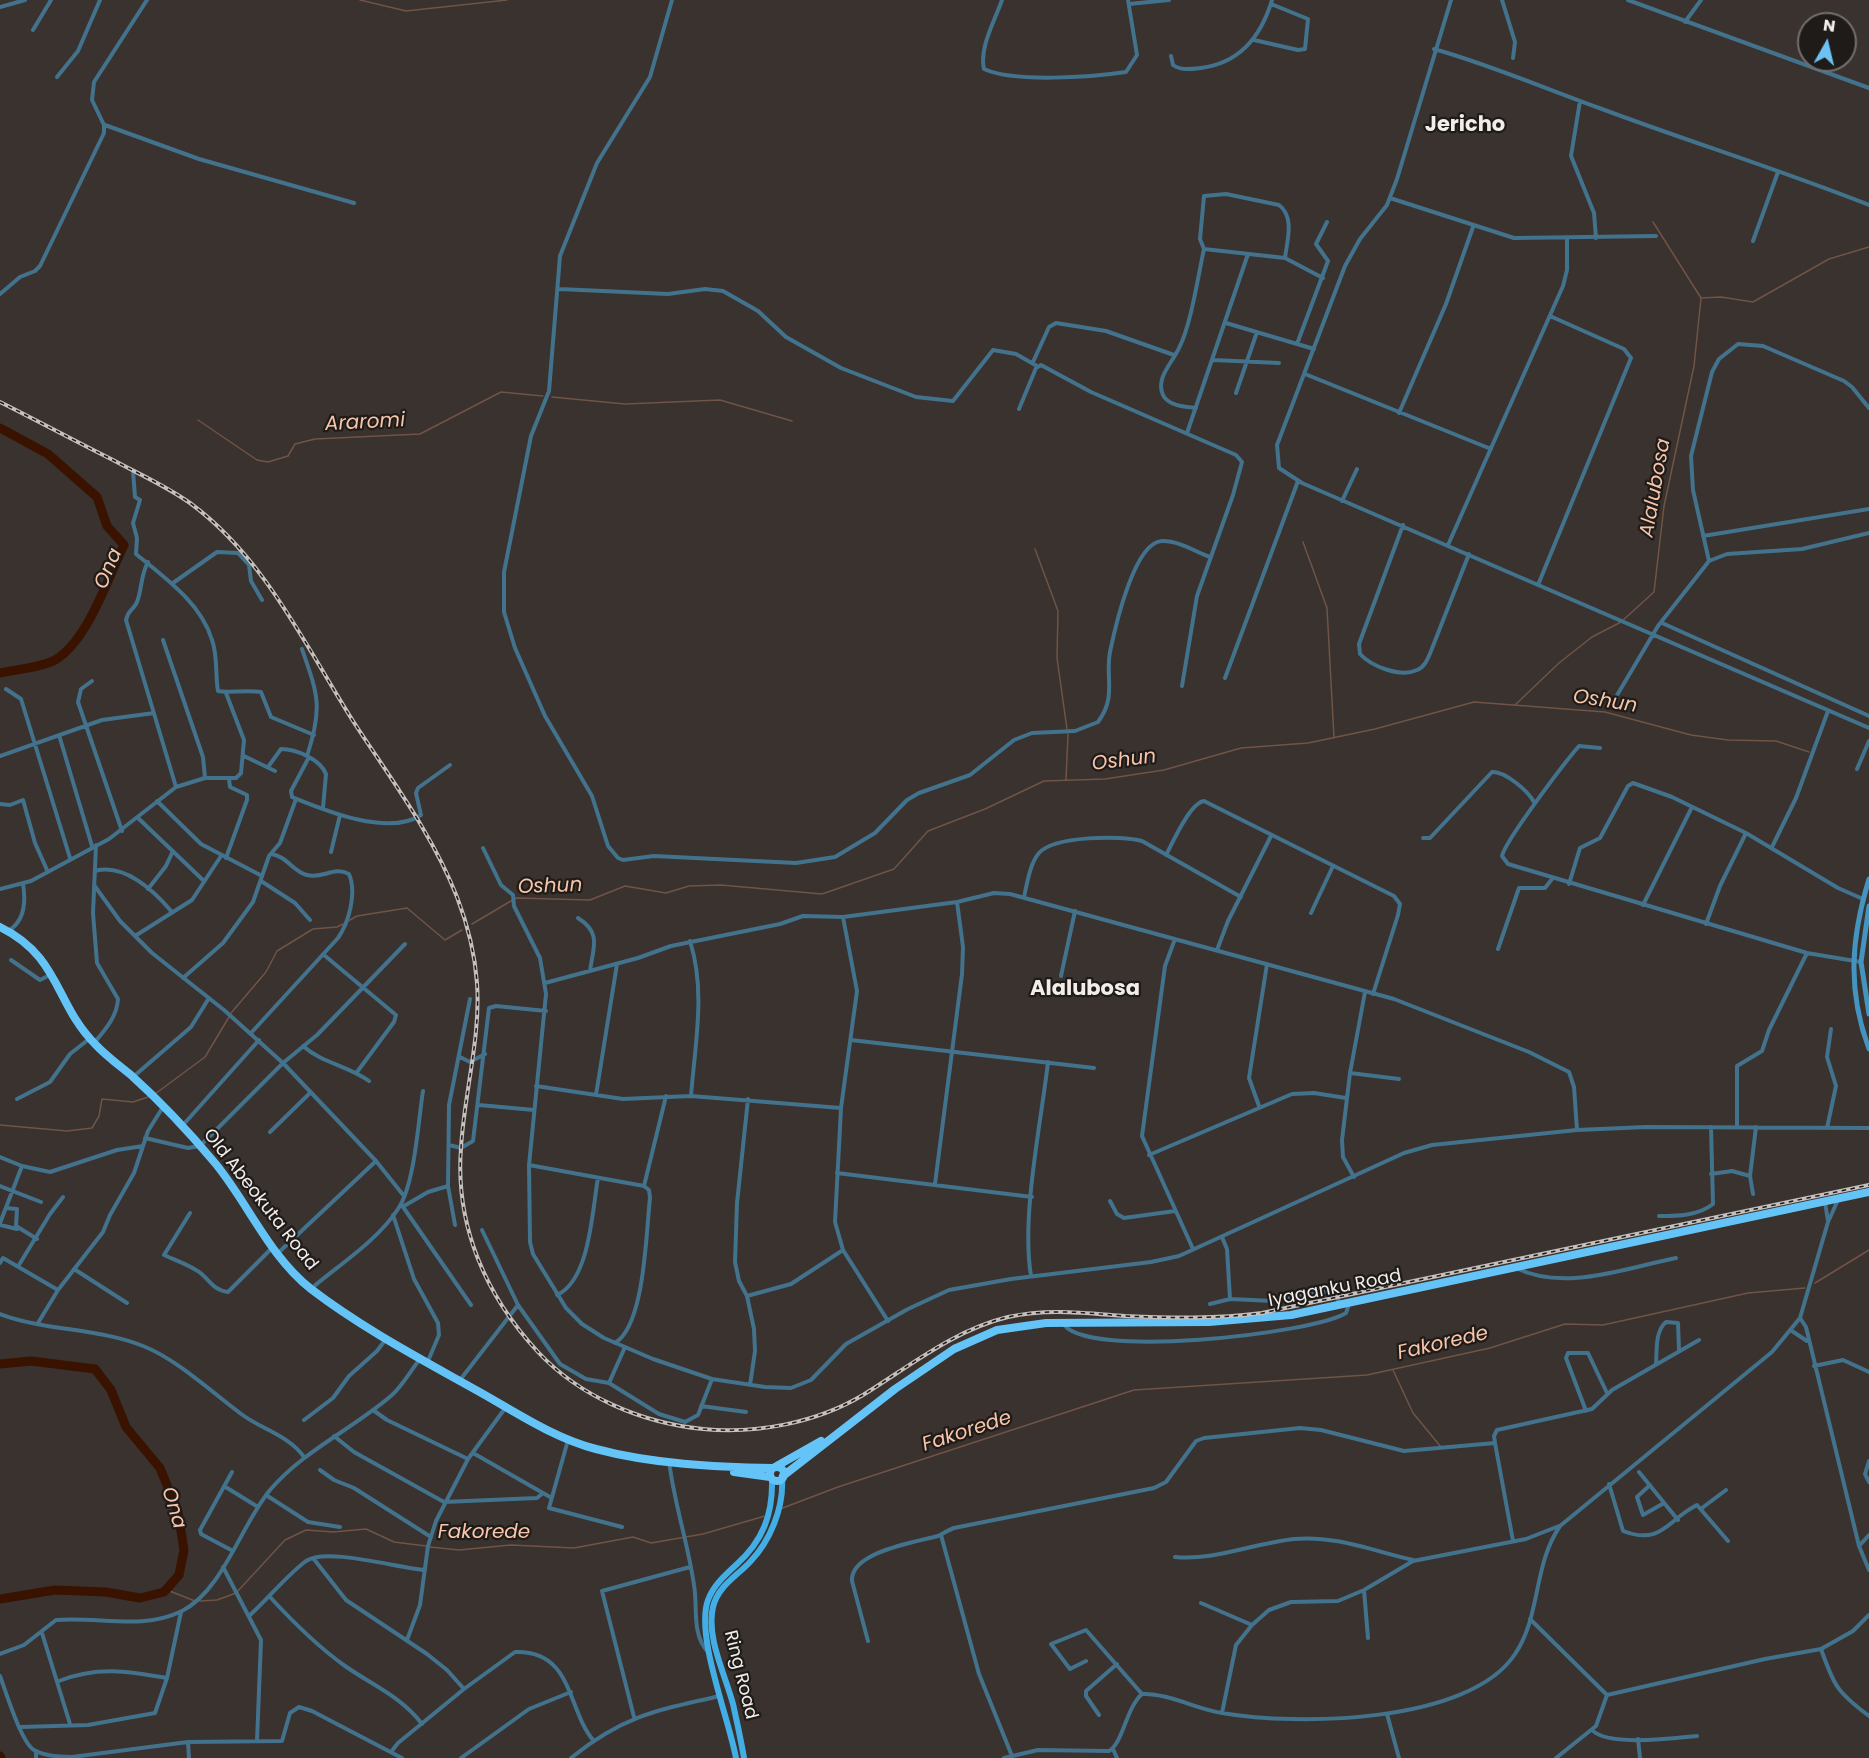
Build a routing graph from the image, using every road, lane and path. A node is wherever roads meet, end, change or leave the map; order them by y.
1 (25, 0) edge
2 (51, 0) edge
3 (100, 0) edge
4 (147, 0) edge
5 (672, 0) edge
6 (1002, 0) edge
7 (1169, 0) edge
8 (1450, 0) edge
9 (1502, 0) edge
10 (1628, 0) edge
11 (1701, 0) edge
12 (1158, 1) edge
13 (1128, 2) edge
14 (1271, 2) edge
15 (0, 7) edge
16 (1685, 22) junction
17 (33, 30) dead end
18 (1254, 40) junction
19 (1434, 49) junction
20 (1172, 56) dead end
21 (1513, 58) dead end
22 (57, 77) dead end
23 (1869, 88) edge
24 (1581, 101) junction
25 (104, 125) junction
26 (1778, 172) junction
27 (1390, 198) junction
28 (354, 203) dead end
29 (1869, 205) edge
30 (1327, 222) dead end
31 (1473, 227) junction
32 (1656, 236) dead end
33 (1567, 238) junction
34 (1596, 238) junction
35 (1752, 241) dead end
36 (1204, 249) junction
37 (1248, 254) junction
38 (1286, 258) junction
39 (1323, 278) junction
40 (559, 289) junction
41 (0, 294) edge
42 (1550, 316) junction
43 (1226, 322) junction
44 (1257, 332) junction
45 (1297, 344) junction
46 (1314, 349) junction
47 (1174, 356) junction
48 (1214, 360) junction
49 (1033, 362) junction
50 (1246, 362) junction
51 (1279, 363) dead end
52 (1037, 366) junction
53 (1305, 374) junction
54 (1236, 393) dead end
55 (1196, 408) junction
56 (1869, 408) edge
57 (1019, 409) dead end
58 (1399, 413) junction
59 (1187, 433) junction
60 (1491, 449) junction
61 (1357, 469) dead end
62 (133, 471) dead end
63 (1298, 481) junction
64 (1342, 501) junction
65 (1869, 509) edge
66 (1403, 525) junction
67 (1869, 533) edge
68 (1703, 536) junction
69 (1448, 545) junction
70 (1469, 554) junction
71 (1210, 557) junction
72 (1709, 561) junction
73 (148, 562) junction
74 (173, 583) junction
75 (1538, 585) junction
76 (262, 600) dead end
77 (1662, 623) junction
78 (1654, 636) junction
79 (163, 640) dead end
80 (302, 649) dead end
81 (1225, 678) dead end
82 (92, 681) dead end
83 (1182, 686) dead end
84 (6, 689) dead end
85 (225, 693) junction
86 (1613, 702) dead end
87 (1828, 711) junction
88 (154, 713) junction
89 (1869, 716) edge
90 (86, 725) junction
91 (1869, 728) edge
92 (59, 735) junction
93 (314, 735) junction
94 (1869, 741) edge
95 (36, 743) junction
96 (1600, 748) dead end
97 (0, 756) edge
98 (244, 756) junction
99 (308, 757) junction
100 (450, 765) dead end
101 (268, 767) junction
102 (1857, 769) dead end
103 (275, 771) dead end
104 (205, 778) junction
105 (229, 779) junction
106 (176, 788) junction
107 (296, 799) junction
108 (157, 801) junction
109 (1534, 802) junction
110 (0, 804) edge
111 (1692, 807) junction
112 (323, 808) junction
113 (340, 815) junction
114 (138, 818) junction
115 (122, 831) junction
116 (1746, 833) junction
117 (1271, 836) junction
118 (1423, 838) dead end
119 (94, 846) junction
120 (1772, 847) junction
121 (483, 848) dead end
122 (331, 852) dead end
123 (172, 853) junction
124 (271, 854) junction
125 (1166, 855) junction
126 (223, 857) junction
127 (70, 858) junction
128 (1333, 866) junction
129 (47, 870) junction
130 (95, 872) junction
131 (261, 878) junction
132 (1552, 879) junction
133 (1869, 879) edge
134 (204, 881) junction
135 (23, 884) junction
136 (1569, 884) junction
137 (94, 885) junction
138 (0, 889) edge
139 (148, 889) junction
140 (1024, 897) junction
141 (1240, 897) junction
142 (1863, 899) junction
143 (957, 902) junction
144 (1642, 905) junction
145 (1869, 906) edge
146 (1075, 911) junction
147 (172, 912) junction
148 (1311, 914) dead end
149 (843, 917) junction
150 (578, 918) dead end
151 (310, 920) dead end
152 (1706, 924) junction
153 (4, 929) edge
154 (135, 936) junction
155 (1175, 939) junction
156 (690, 941) junction
157 (405, 944) dead end
158 (1498, 949) dead end
159 (1217, 950) junction
160 (1807, 953) junction
161 (324, 955) junction
162 (11, 960) dead end
163 (1852, 960) junction
164 (1861, 962) junction
165 (617, 964) junction
166 (1267, 964) junction
167 (590, 971) junction
168 (52, 973) junction
169 (1061, 976) dead end
170 (183, 978) junction
171 (545, 983) junction
172 (363, 986) junction
173 (1365, 992) junction
174 (1373, 994) junction
175 (209, 998) junction
176 (470, 999) dead end
177 (546, 1011) junction
178 (1869, 1014) edge
179 (1831, 1029) dead end
180 (251, 1033) junction
181 (258, 1040) junction
182 (851, 1040) junction
183 (92, 1041) junction
184 (303, 1047) junction
185 (1869, 1049) edge
186 (952, 1051) junction
187 (485, 1054) junction
188 (460, 1057) junction
189 (1048, 1062) junction
190 (283, 1063) junction
191 (1094, 1068) dead end
192 (357, 1072) junction
193 (1350, 1073) junction
194 (133, 1077) junction
195 (1399, 1079) dead end
196 (369, 1081) dead end
197 (536, 1086) junction
198 (423, 1091) dead end
199 (310, 1094) junction
200 (596, 1095) junction
201 (666, 1096) junction
202 (691, 1096) junction
203 (1346, 1098) junction
204 (17, 1099) dead end
205 (748, 1099) junction
206 (479, 1105) junction
207 (164, 1106) junction
208 (1259, 1106) junction
209 (841, 1108) junction
210 (534, 1110) junction
211 (182, 1125) junction
212 (1712, 1127) junction
213 (1737, 1127) junction
214 (1756, 1127) junction
215 (1827, 1128) junction
216 (1869, 1128) edge
217 (1577, 1130) junction
218 (270, 1132) dead end
219 (145, 1138) junction
220 (449, 1145) junction
221 (143, 1146) junction
222 (200, 1146) junction
223 (1149, 1155) junction
224 (0, 1157) edge
225 (376, 1161) junction
226 (529, 1165) junction
227 (22, 1166) junction
228 (837, 1173) junction
229 (1711, 1174) junction
230 (1750, 1176) junction
231 (1354, 1177) junction
232 (598, 1178) junction
233 (934, 1184) junction
234 (0, 1186) edge
235 (448, 1186) junction
236 (644, 1186) junction
237 (13, 1191) junction
238 (1869, 1192) edge
239 (1753, 1194) dead end
240 (404, 1196) junction
241 (63, 1197) dead end
242 (1032, 1197) junction
243 (1838, 1200) junction
244 (1110, 1201) dead end
245 (41, 1202) dead end
246 (1825, 1202) junction
247 (402, 1205) junction
248 (6, 1208) junction
249 (1175, 1211) junction
250 (190, 1213) dead end
251 (393, 1215) junction
252 (1659, 1216) dead end
253 (1828, 1222) junction
254 (0, 1224) edge
255 (455, 1225) dead end
256 (18, 1228) junction
257 (482, 1230) dead end
258 (1222, 1237) junction
259 (36, 1239) junction
260 (1193, 1249) junction
261 (276, 1250) junction
262 (843, 1250) junction
263 (1676, 1258) dead end
264 (0, 1263) edge
265 (19, 1265) junction
266 (1515, 1268) junction
267 (74, 1269) junction
268 (1031, 1276) junction
269 (311, 1288) junction
270 (58, 1290) junction
271 (557, 1295) junction
272 (747, 1296) junction
273 (1230, 1299) junction
274 (127, 1303) dead end
275 (1349, 1303) junction
276 (1210, 1304) dead end
277 (1340, 1304) junction
278 (471, 1305) dead end
279 (518, 1305) junction
280 (0, 1314) edge
281 (1800, 1318) junction
282 (888, 1321) junction
283 (1062, 1322) junction
284 (38, 1323) junction
285 (1791, 1331) junction
286 (386, 1339) junction
287 (1699, 1340) dead end
288 (1808, 1341) junction
289 (615, 1343) junction
290 (625, 1347) junction
291 (1679, 1351) junction
292 (424, 1361) junction
293 (1656, 1364) junction
294 (1814, 1366) junction
295 (1869, 1372) edge
296 (712, 1379) junction
297 (460, 1381) junction
298 (609, 1383) junction
299 (750, 1385) junction
300 (1607, 1393) junction
301 (701, 1406) junction
302 (506, 1407) junction
303 (374, 1410) junction
304 (1586, 1411) junction
305 (746, 1412) dead end
306 (304, 1420) dead end
307 (334, 1436) junction
308 (830, 1437) junction
309 (569, 1439) junction
310 (1495, 1443) junction
311 (472, 1453) junction
312 (304, 1457) junction
313 (468, 1459) junction
314 (669, 1461) junction
315 (1869, 1461) edge
316 (774, 1467) junction
317 (724, 1468) junction
318 (320, 1470) dead end
319 (232, 1472) dead end
320 (1639, 1472) dead end
321 (783, 1477) junction
322 (771, 1478) junction
323 (1869, 1482) edge
324 (1609, 1484) junction
325 (1650, 1485) junction
326 (224, 1486) junction
327 (1726, 1490) dead end
328 (543, 1493) junction
329 (267, 1495) junction
330 (550, 1497) junction
331 (444, 1502) junction
332 (1664, 1503) junction
333 (258, 1507) junction
334 (1702, 1508) junction
335 (1678, 1520) junction
336 (1560, 1526) junction
337 (340, 1527) dead end
338 (622, 1527) dead end
339 (1855, 1529) junction
340 (1869, 1534) edge
341 (941, 1535) junction
342 (431, 1537) junction
343 (1513, 1541) junction
344 (1728, 1541) dead end
345 (1859, 1546) junction
346 (232, 1551) junction
347 (1175, 1557) dead end
348 (313, 1558) junction
349 (1413, 1561) junction
350 (223, 1567) junction
351 (690, 1567) junction
352 (425, 1570) junction
353 (1869, 1570) edge
354 (1364, 1590) junction
355 (270, 1597) junction
356 (1201, 1603) dead end
357 (181, 1611) junction
358 (1869, 1615) edge
359 (249, 1616) junction
360 (1530, 1619) junction
361 (1252, 1624) junction
362 (42, 1633) junction
363 (1368, 1638) dead end
364 (407, 1640) junction
365 (868, 1641) dead end
366 (1821, 1649) junction
367 (0, 1654) edge
368 (711, 1654) junction
369 (1086, 1661) dead end
370 (1116, 1664) junction
371 (0, 1676) edge
372 (167, 1678) junction
373 (59, 1681) junction
374 (464, 1689) junction
375 (571, 1692) junction
376 (1142, 1694) junction
377 (1607, 1695) junction
378 (721, 1696) junction
379 (1222, 1713) junction
380 (1387, 1714) junction
381 (1099, 1715) dead end
382 (1869, 1716) edge
383 (634, 1717) junction
384 (70, 1724) junction
385 (422, 1724) junction
386 (21, 1727) junction
387 (1592, 1730) junction
388 (1697, 1736) dead end
389 (1638, 1739) junction
390 (257, 1740) junction
391 (593, 1740) junction
392 (188, 1742) junction
393 (1113, 1749) junction
394 (36, 1751) junction
395 (391, 1752) junction
396 (1012, 1756) junction
397 (36, 1758) edge
398 (189, 1758) edge
399 (402, 1758) edge
400 (461, 1758) edge
401 (571, 1758) edge
402 (736, 1758) edge
403 (744, 1758) edge
404 (1004, 1758) edge
405 (1117, 1758) edge
406 (1399, 1758) edge
407 (1556, 1758) edge
408 (1640, 1758) edge

1 - 15 street
2 - 17 street
3 - 22 street
4 - 25 street
5 - 40 street
6 - 13 street
7 - 12 street
8 - 19 street
9 - 21 street
10 - 16 street
11 - 16 street
12 - 13 street
14 - 18 street
14 - 18 street
16 - 23 street
18 - 20 street
19 - 24 street
19 - 27 street
24 - 26 street
24 - 34 street
25 - 28 street
25 - 41 street
26 - 29 street
26 - 35 street
27 - 31 street
27 - 46 street
30 - 39 street
31 - 33 street
31 - 58 street
32 - 34 street
33 - 34 street
33 - 42 street
36 - 37 street
36 - 38 street
36 - 47 street
37 - 38 street
37 - 43 street
38 - 39 street
39 - 45 street
40 - 49 street
40 - 71 street
42 - 60 street
42 - 75 street
43 - 44 street
43 - 48 street
44 - 45 street
44 - 50 street
45 - 46 street
46 - 53 street
47 - 49 street
47 - 55 street
48 - 50 street
48 - 55 street
49 - 52 street
50 - 51 street
50 - 54 street
52 - 57 street
52 - 59 street
53 - 58 street
53 - 63 street
55 - 59 street
56 - 68 street
58 - 60 street
59 - 71 street
60 - 69 street
61 - 64 street
62 - 73 street
63 - 64 street
63 - 81 street
64 - 66 street
65 - 68 street
66 - 69 street
66 - 70 street
67 - 72 street
68 - 72 street
69 - 70 street
70 - 75 street
71 - 83 street
72 - 77 street
73 - 74 street
73 - 88 street
74 - 76 street
74 - 85 street
75 - 78 street
77 - 78 street
77 - 89 street
78 - 86 street
78 - 87 street
79 - 104 street
80 - 93 street
82 - 90 street
84 - 95 street
85 - 93 street
85 - 98 street
87 - 91 street
87 - 120 street
88 - 90 street
88 - 106 street
90 - 92 street
90 - 115 street
92 - 95 street
92 - 119 street
93 - 99 street
94 - 102 street
95 - 97 street
95 - 127 street
96 - 109 street
98 - 101 street
98 - 105 street
99 - 101 street
99 - 107 street
99 - 112 street
100 - 113 street
101 - 103 street
104 - 105 street
104 - 106 street
105 - 126 street
106 - 108 street
107 - 112 street
107 - 124 street
108 - 114 street
108 - 126 street
109 - 118 street
109 - 132 street
110 - 129 street
111 - 116 street
111 - 136 street
111 - 144 street
112 - 113 street
113 - 122 street
114 - 115 street
114 - 123 street
115 - 119 street
116 - 120 street
116 - 152 street
117 - 125 street
117 - 128 street
117 - 141 street
119 - 127 street
119 - 130 street
120 - 142 street
121 - 171 street
123 - 134 street
123 - 139 street
124 - 131 street
124 - 161 street
125 - 140 street
125 - 141 street
126 - 131 street
126 - 134 street
127 - 129 street
128 - 148 street
128 - 174 street
129 - 135 street
130 - 137 street
130 - 139 street
131 - 151 street
131 - 170 street
132 - 136 street
132 - 158 street
133 - 142 main road
134 - 147 street
135 - 138 street
135 - 153 street
136 - 144 street
137 - 154 street
137 - 183 street
139 - 147 street
140 - 143 street
140 - 146 street
141 - 159 street
142 - 163 main road
143 - 149 street
143 - 186 street
144 - 152 street
145 - 164 main road
146 - 155 street
146 - 169 street
147 - 154 street
149 - 156 street
149 - 182 street
150 - 167 street
152 - 160 street
153 - 168 highway, Old Abeokuta Road
154 - 170 street
155 - 159 street
155 - 223 street
156 - 165 street
156 - 202 street
157 - 172 street
159 - 166 street
160 - 163 street
160 - 213 street
161 - 172 street
161 - 180 street
162 - 168 street
163 - 164 street
163 - 185 main road
164 - 178 main road
165 - 167 street
165 - 200 street
166 - 173 street
166 - 208 street
167 - 171 street
168 - 183 highway, Old Abeokuta Road
170 - 175 street
171 - 177 street
172 - 184 street
172 - 192 street
173 - 174 street
173 - 193 street
174 - 217 street
175 - 180 street
175 - 194 street
176 - 188 street
177 - 187 street
177 - 197 street
179 - 215 street
180 - 181 street
181 - 190 street
181 - 211 street
182 - 186 street
182 - 209 street
183 - 194 highway, Old Abeokuta Road
183 - 204 street
184 - 190 street
184 - 192 street
186 - 189 street
186 - 233 street
187 - 188 street
187 - 206 street
188 - 220 street
189 - 191 street
189 - 242 street
190 - 199 street
190 - 222 street
192 - 196 street
193 - 195 street
193 - 203 street
194 - 207 highway, Old Abeokuta Road
197 - 200 street
197 - 210 street
198 - 240 street
199 - 218 street
199 - 225 street
200 - 201 street
201 - 202 street
201 - 236 street
202 - 205 street
203 - 208 street
203 - 231 street
205 - 209 street
205 - 272 street
206 - 210 street
206 - 220 street
207 - 211 highway, Old Abeokuta Road
207 - 219 street
208 - 223 street
209 - 228 street
210 - 226 street
211 - 222 highway, Old Abeokuta Road
212 - 213 street
212 - 217 street
212 - 229 street
213 - 214 street
214 - 215 street
214 - 230 street
215 - 216 street
217 - 231 street
219 - 221 street
219 - 222 street
220 - 235 street
221 - 227 street
221 - 267 street
222 - 261 highway, Old Abeokuta Road
223 - 249 street
224 - 227 street
225 - 240 street
225 - 261 street
226 - 232 street
226 - 271 street
227 - 237 street
228 - 233 street
228 - 262 street
229 - 230 street
229 - 252 street
230 - 239 street
231 - 258 street
232 - 236 street
232 - 271 street
233 - 242 street
234 - 237 street
235 - 247 street
235 - 255 street
236 - 289 street
237 - 245 street
237 - 248 street
238 - 243 highway, Iyaganku Road
240 - 247 street
241 - 259 street
242 - 268 street
243 - 246 highway, Iyaganku Road
243 - 253 street
244 - 249 street
246 - 253 street
246 - 266 highway, Iyaganku Road
247 - 251 street
247 - 278 street
248 - 254 street
248 - 256 street
249 - 260 street
250 - 261 street
251 - 269 street
251 - 292 street
253 - 281 street
254 - 256 street
256 - 259 street
257 - 279 street
258 - 260 street
258 - 273 street
259 - 265 street
260 - 268 street
261 - 269 highway, Old Abeokuta Road
262 - 272 street
262 - 282 street
263 - 266 street
264 - 265 street
265 - 270 street
266 - 275 highway, Iyaganku Road
267 - 270 street
267 - 274 street
268 - 282 street
269 - 286 highway, Old Abeokuta Road
270 - 284 street
271 - 289 street
272 - 299 street
273 - 276 street
273 - 277 street
275 - 277 highway, Iyaganku Road
275 - 283 street
277 - 283 highway, Iyaganku Road
279 - 297 street
279 - 298 street
280 - 284 street
281 - 285 street
281 - 288 street
282 - 299 street
283 - 308 highway, Iyaganku Road
284 - 312 street
285 - 288 street
285 - 324 street
286 - 292 highway, Old Abeokuta Road
286 - 306 street
287 - 291 street
288 - 294 street
289 - 290 street
290 - 296 street
290 - 298 street
291 - 293 street
291 - 293 street
292 - 297 highway, Old Abeokuta Road
292 - 303 street
293 - 300 street
294 - 295 street
294 - 339 street
296 - 299 street
296 - 301 street
297 - 302 highway, Old Abeokuta Road
298 - 301 street
300 - 304 street
300 - 304 street
301 - 305 street
302 - 309 highway, Old Abeokuta Road
302 - 311 street
303 - 307 street
303 - 313 street
304 - 310 street
307 - 312 street
307 - 331 street
308 - 316 highway, Iyaganku Road
308 - 321 highway, Iyaganku Road
309 - 314 highway, Old Abeokuta Road
309 - 330 street
310 - 341 street
310 - 343 street
311 - 313 street
311 - 328 street
312 - 329 street
313 - 331 street
314 - 317 highway, Old Abeokuta Road
314 - 351 street
315 - 323 street
316 - 317 highway, Old Abeokuta Road
316 - 321 highway
316 - 322 highway
317 - 322 highway, Old Abeokuta Road
318 - 342 street
319 - 326 street
320 - 325 street
321 - 322 highway, Old Abeokuta Road
321 - 403 main road, Ring Road
322 - 368 main road, Ring Road
324 - 335 street
324 - 336 street
325 - 332 street
325 - 332 street
326 - 333 street
326 - 346 street
327 - 334 street
328 - 330 street
328 - 331 street
329 - 333 street
329 - 337 street
330 - 338 street
331 - 342 street
332 - 335 street
333 - 346 street
334 - 335 street
334 - 344 street
336 - 343 street
336 - 360 street
339 - 340 street
339 - 345 street
340 - 345 street
341 - 365 street
341 - 396 street
342 - 352 street
343 - 349 street
345 - 353 street
346 - 350 street
347 - 349 street
348 - 352 street
348 - 355 street
348 - 364 street
349 - 354 street
350 - 357 street
350 - 359 street
351 - 368 street
351 - 383 street
352 - 364 street
354 - 361 street
354 - 363 street
355 - 359 street
355 - 385 street
356 - 361 street
357 - 362 street
357 - 372 street
358 - 366 street
359 - 390 street
360 - 377 street
360 - 380 street
361 - 379 street
362 - 367 street
362 - 373 street
364 - 374 street
366 - 377 street
366 - 382 street
368 - 378 main road, Ring Road
369 - 370 street
370 - 376 street
370 - 381 street
371 - 386 street
372 - 373 street
372 - 384 street
373 - 384 street
374 - 375 street
374 - 385 street
375 - 391 street
375 - 400 street
376 - 379 street
376 - 393 street
377 - 387 street
378 - 383 street
378 - 402 main road, Ring Road
379 - 380 street
380 - 406 street
383 - 391 street
384 - 386 street
385 - 395 street
386 - 394 street
387 - 389 street
387 - 407 street
388 - 389 street
389 - 408 street
390 - 392 street
390 - 395 street
391 - 401 street
392 - 394 street
392 - 398 street
393 - 396 street
393 - 405 street
394 - 397 street
395 - 399 street
396 - 404 street

